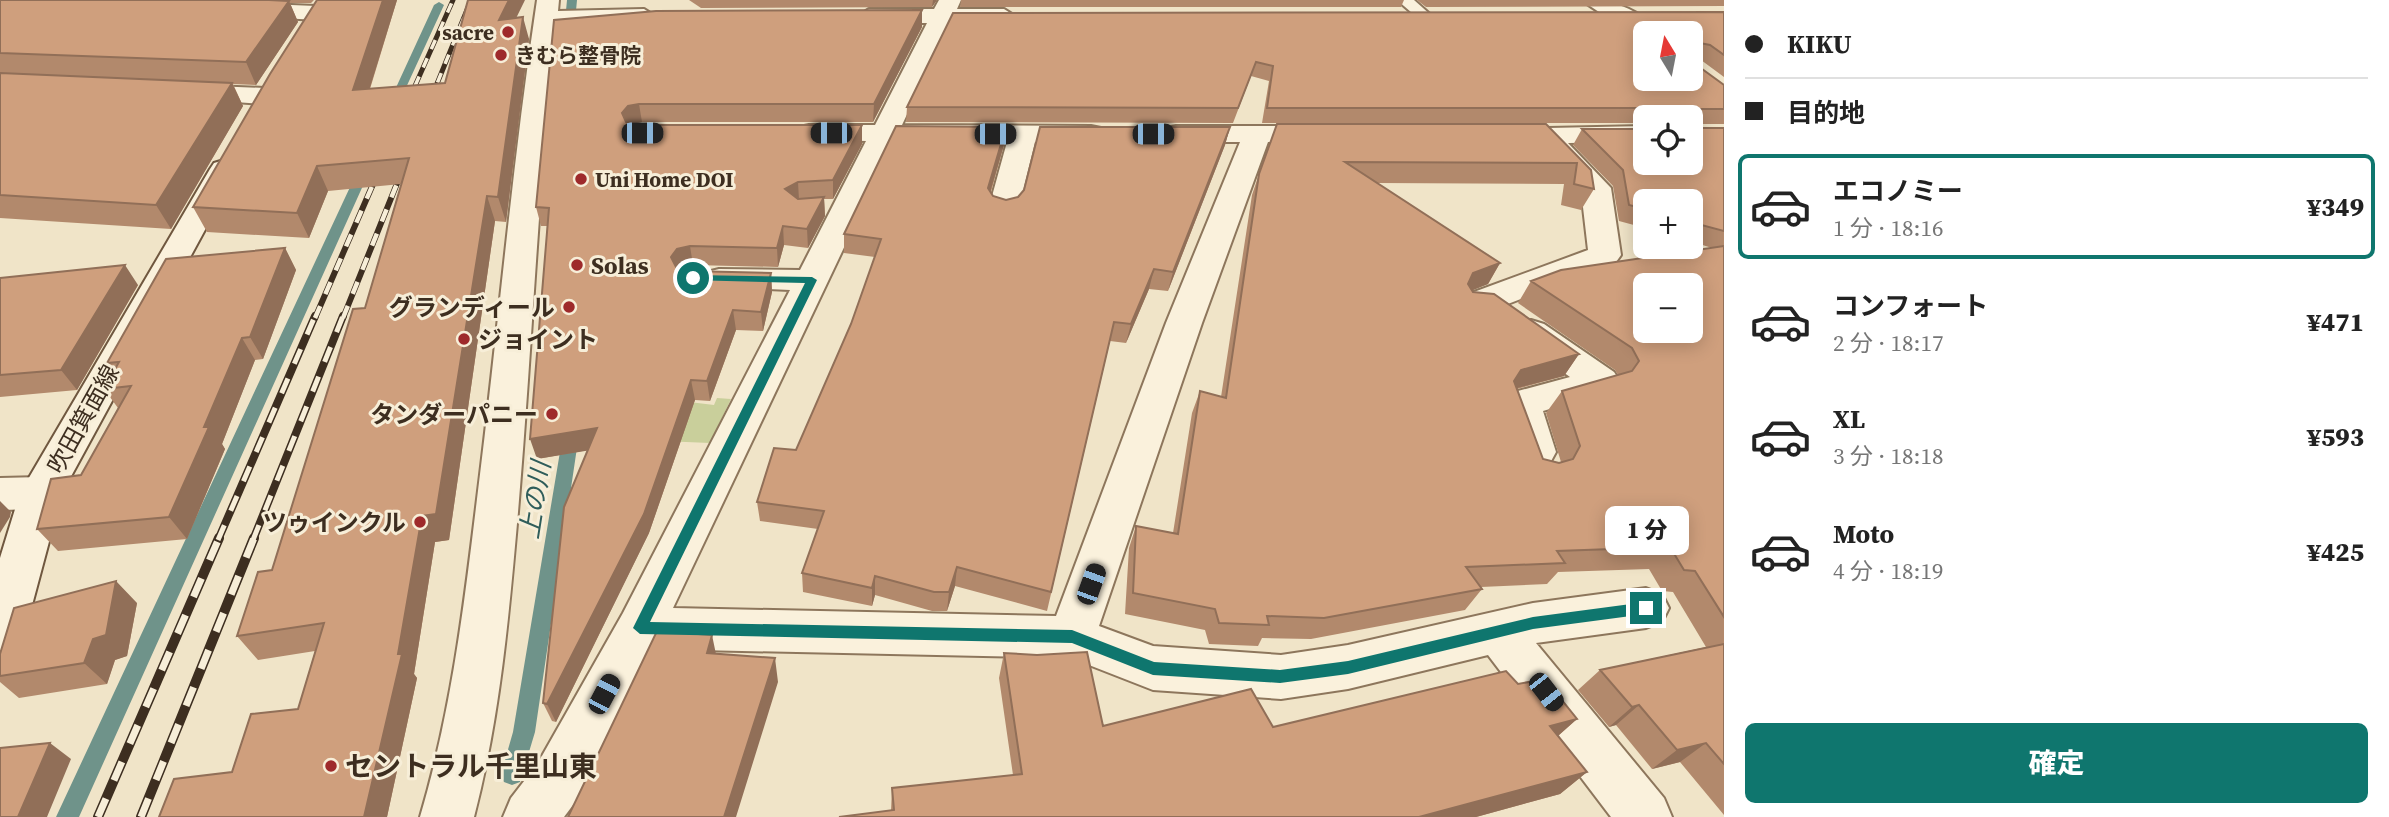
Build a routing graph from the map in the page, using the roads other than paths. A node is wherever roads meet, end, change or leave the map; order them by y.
1 (1405, 0) edge
2 (1592, 0) edge
3 (321, 6) edge
4 (945, 8) edge
5 (222, 10) edge
6 (652, 11) edge
7 (557, 13) edge
8 (843, 16) edge
9 (1024, 16) edge
10 (1383, 16) edge
11 (1424, 16) junction
12 (1451, 16) edge
13 (1571, 16) edge
14 (1624, 16) junction
15 (1641, 21) edge
16 (280, 72) junction
17 (162, 92) edge
18 (777, 133) edge
19 (885, 133) junction
20 (1023, 134) junction
21 (1119, 134) edge
22 (1147, 134) edge
23 (1257, 134) junction
24 (1633, 134) edge
25 (1353, 135) edge
26 (1476, 135) edge
27 (1544, 135) junction
28 (1004, 207) edge
29 (693, 278) edge
30 (812, 280) junction
31 (1541, 467) edge
32 (41, 493) junction
33 (0, 494) edge
34 (1646, 608) dead end
35 (640, 628) junction
36 (1497, 630) junction
37 (0, 635) edge
38 (1072, 637) junction
39 (447, 817) edge
40 (530, 817) edge
41 (1645, 817) edge

1 - 11 lane
2 - 14 street
3 - 5 street
3 - 16 street, 吹田箕面線
4 - 8 street
4 - 9 street
4 - 19 street
6 - 7 street
7 - 39 street
10 - 11 street
11 - 12 street
13 - 14 street
14 - 15 street
16 - 17 street
16 - 32 street, 吹田箕面線
18 - 19 street
19 - 20 street
19 - 30 street
20 - 21 street
20 - 28 street
22 - 23 street
23 - 25 street
23 - 38 street
24 - 27 street
26 - 27 street
27 - 31 street
29 - 30 street
30 - 35 street
32 - 33 street
32 - 37 street, 吹田箕面線
34 - 36 street
35 - 38 street
35 - 40 street
36 - 38 street
36 - 41 street

